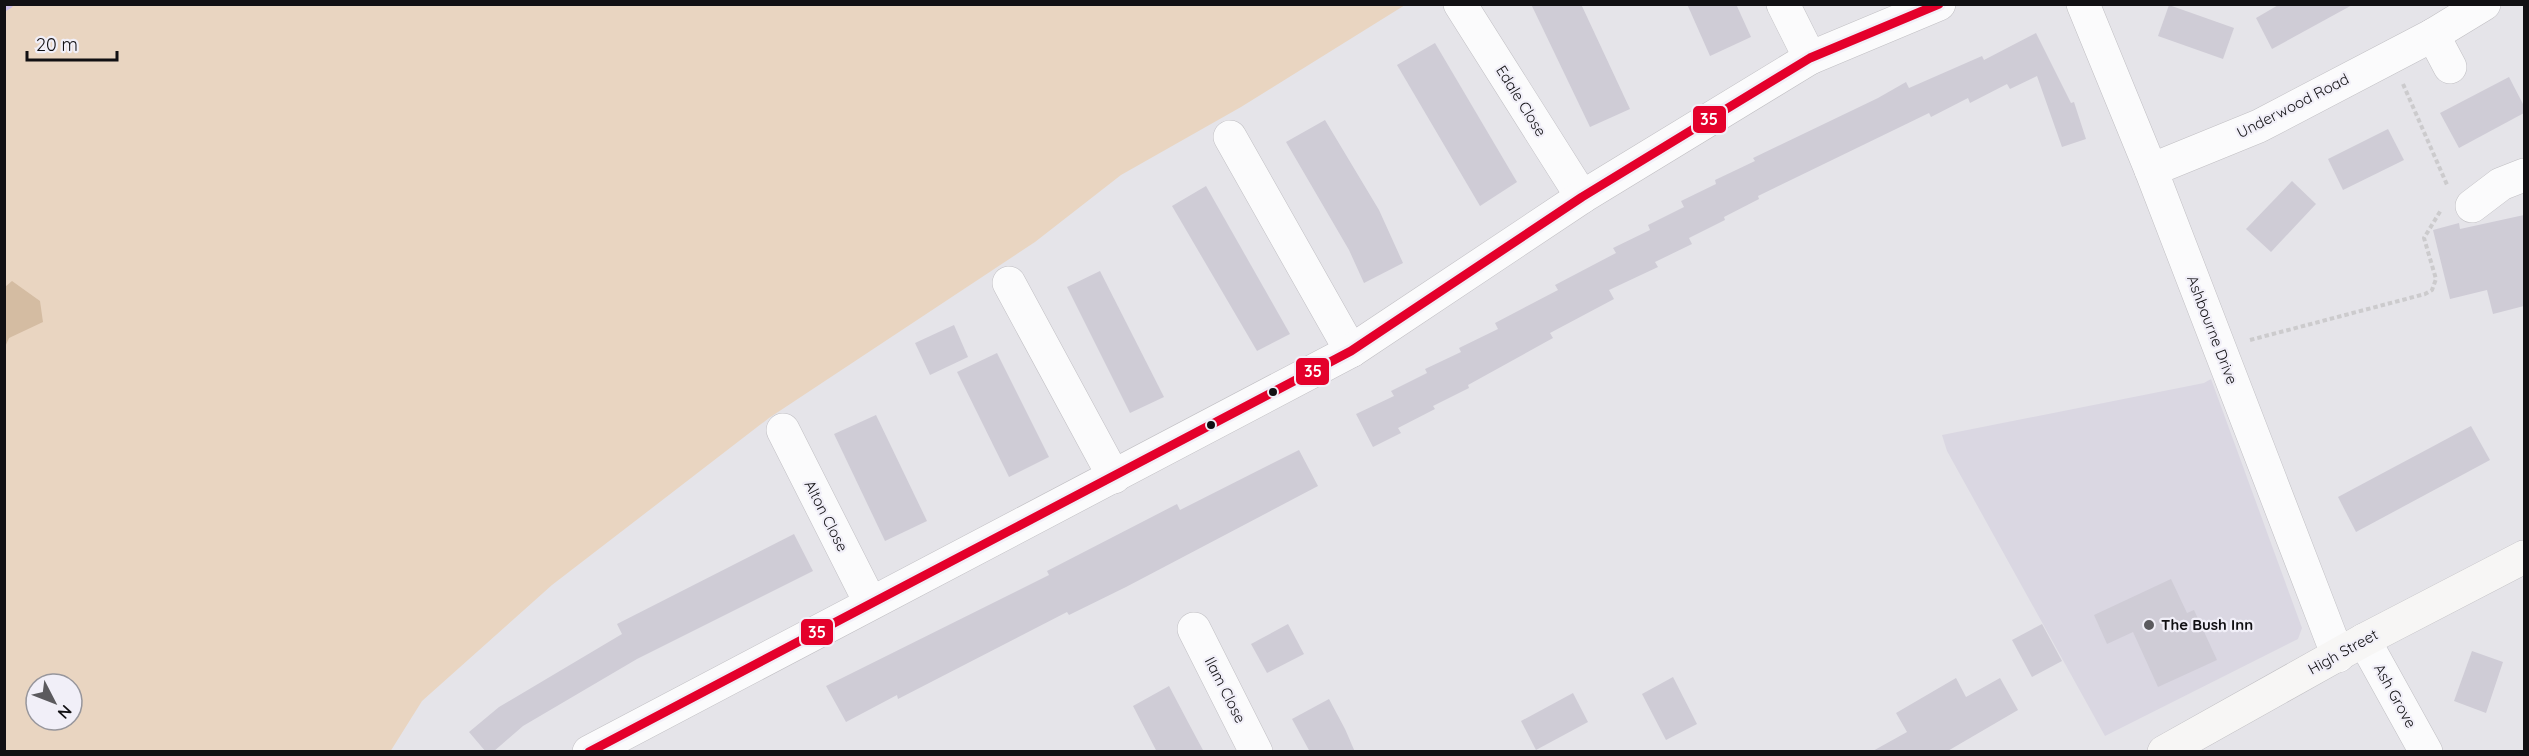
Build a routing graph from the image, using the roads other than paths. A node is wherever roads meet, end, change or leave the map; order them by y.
1 (1460, 4) edge
2 (1783, 4) edge
3 (1939, 4) edge
4 (2083, 4) edge
5 (2484, 4) edge
6 (2433, 35) junction
7 (1810, 58) junction
8 (2450, 67) dead end
9 (1230, 137) dead end
10 (2151, 170) junction
11 (2524, 176) edge
12 (1582, 196) junction
13 (2456, 200) road end
14 (1009, 283) dead end
15 (1351, 351) junction
16 (783, 430) dead end
17 (1114, 477) junction
18 (2524, 557) edge
19 (870, 602) junction
20 (1194, 629) dead end
21 (2351, 648) junction
22 (589, 752) edge
23 (1257, 752) edge
24 (2164, 752) edge
25 (2426, 752) edge

1 - 12 street, Edale Close
2 - 7 street
3 - 7 street
4 - 10 street, Ashbourne Drive
5 - 6 street, Underwood Road
6 - 8 street
6 - 10 street, Underwood Road
7 - 12 street
9 - 15 street
10 - 21 street, Ashbourne Drive
11 - 13 street
12 - 15 street
14 - 17 street
15 - 17 street
16 - 19 street, Alton Close
17 - 19 street
18 - 21 main road, High Street
19 - 22 street
20 - 23 street, Ilam Close
21 - 24 main road, High Street
21 - 25 street, Ash Grove

